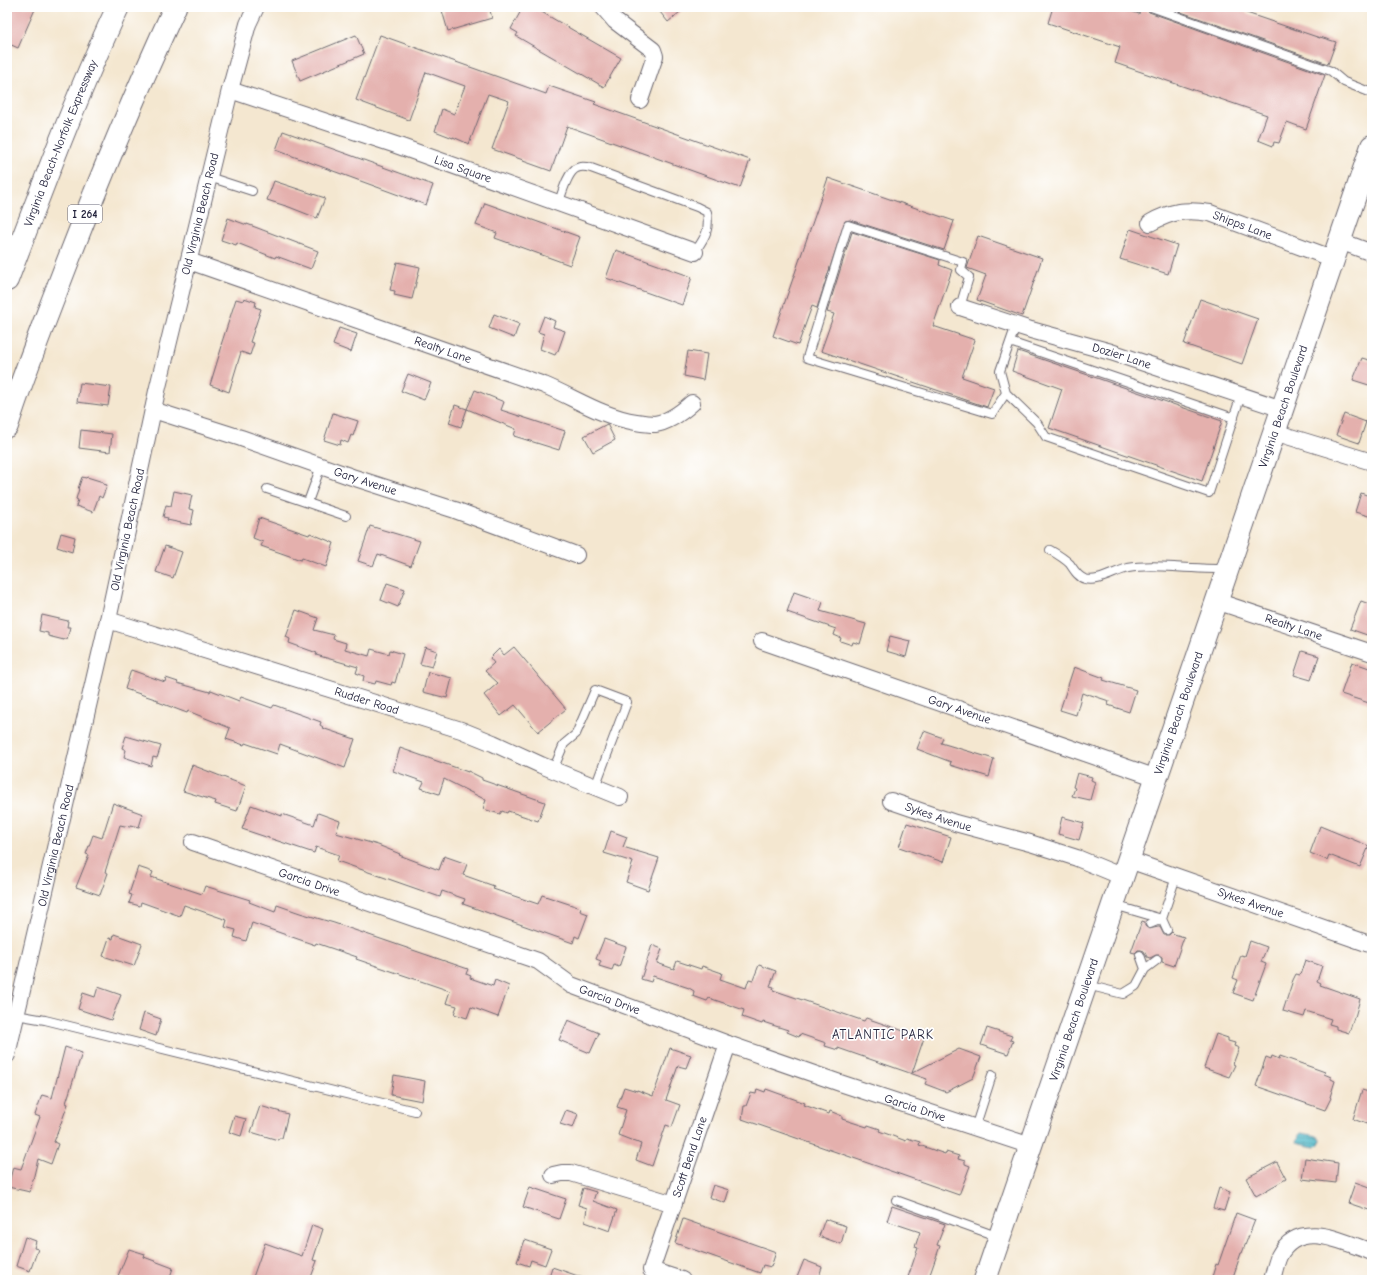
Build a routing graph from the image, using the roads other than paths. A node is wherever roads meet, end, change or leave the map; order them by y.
1 (118, 7) edge
2 (175, 7) edge
3 (256, 7) edge
4 (603, 7) edge
5 (1151, 7) edge
6 (230, 90) junction
7 (1372, 93) edge
8 (640, 100) dead end
9 (1372, 146) edge
10 (209, 177) junction
11 (252, 191) dead end
12 (559, 202) junction
13 (1150, 223) dead end
14 (1337, 250) junction
15 (695, 252) joint
16 (1372, 253) edge
17 (189, 261) junction
18 (7, 280) edge
19 (960, 307) joint
20 (1016, 325) junction
21 (1010, 342) junction
22 (1006, 393) junction
23 (1241, 395) junction
24 (692, 402) dead end
25 (1282, 409) junction
26 (153, 410) junction
27 (1234, 418) junction
28 (7, 426) edge
29 (1274, 432) junction
30 (1372, 462) edge
31 (321, 466) junction
32 (267, 488) dead end
33 (308, 502) junction
34 (346, 516) dead end
35 (1050, 550) dead end
36 (576, 555) dead end
37 (1227, 569) junction
38 (1216, 601) junction
39 (108, 620) junction
40 (762, 641) dead end
41 (1372, 653) edge
42 (553, 770) junction
43 (1157, 778) junction
44 (595, 787) junction
45 (620, 797) dead end
46 (891, 801) dead end
47 (193, 842) dead end
48 (1126, 869) junction
49 (1176, 877) junction
50 (1113, 905) junction
51 (1162, 919) junction
52 (1150, 924) dead end
53 (1167, 930) dead end
54 (1372, 945) edge
55 (1140, 955) dead end
56 (1157, 960) dead end
57 (1145, 970) junction
58 (1086, 985) junction
59 (16, 1015) junction
60 (728, 1044) junction
61 (7, 1055) edge
62 (992, 1075) dead end
63 (415, 1111) dead end
64 (974, 1128) junction
65 (1031, 1146) junction
66 (553, 1175) dead end
67 (896, 1200) dead end
68 (674, 1204) junction
69 (1000, 1237) junction
70 (1372, 1252) edge
71 (682, 1280) edge
72 (985, 1280) edge
73 (1272, 1280) edge

1 - 18 main road, Virginia Beach-Norfolk Expressway
2 - 28 main road, I 264
3 - 6 street, Old Virginia Beach Road
4 - 8 street
5 - 7 lane
6 - 10 street, Old Virginia Beach Road
6 - 12 street, Lisa Square
9 - 14 main road, Virginia Beach Boulevard
10 - 11 lane
10 - 17 street, Old Virginia Beach Road
12 - 15 street, Lisa Square
12 - 15 lane
13 - 14 street, Shipps Lane
14 - 16 street, Shipps Lane
14 - 25 main road, Virginia Beach Boulevard
17 - 24 street, Realty Lane
17 - 26 street, Old Virginia Beach Road
19 - 20 street, Dozier Lane
19 - 22 lane
20 - 21 lane
20 - 23 street, Dozier Lane
21 - 22 lane
21 - 27 lane
22 - 27 lane
23 - 25 street, Dozier Lane
23 - 27 lane
25 - 29 main road, Virginia Beach Boulevard
26 - 31 street, Gary Avenue
26 - 39 street, Old Virginia Beach Road
29 - 30 street
29 - 37 main road, Virginia Beach Boulevard
31 - 33 lane
31 - 36 street, Gary Avenue
32 - 33 lane
33 - 34 lane
35 - 37 lane
37 - 38 main road, Virginia Beach Boulevard
38 - 41 street, Realty Lane
38 - 43 main road, Virginia Beach Boulevard
39 - 42 street, Rudder Road
39 - 59 street, Old Virginia Beach Road
40 - 43 street, Gary Avenue
42 - 44 street, Rudder Road
42 - 44 lane
43 - 48 main road, Virginia Beach Boulevard
44 - 45 street, Rudder Road
46 - 48 street, Sykes Avenue
47 - 60 street, Garcia Drive
48 - 49 street, Sykes Avenue
48 - 50 main road, Virginia Beach Boulevard
49 - 51 lane
49 - 54 street, Sykes Avenue
50 - 51 lane
50 - 58 main road, Virginia Beach Boulevard
51 - 52 lane
51 - 53 lane
55 - 57 lane
56 - 57 lane
57 - 58 lane
58 - 65 main road, Virginia Beach Boulevard
59 - 61 street, Old Virginia Beach Road
59 - 63 lane
60 - 64 street, Garcia Drive
60 - 68 street, Scott Bend Lane
62 - 64 lane
64 - 65 street, Garcia Drive
65 - 69 main road, Virginia Beach Boulevard
66 - 68 street
67 - 69 lane
68 - 71 street, Scott Bend Lane
69 - 72 main road, Virginia Beach Boulevard
70 - 73 street

